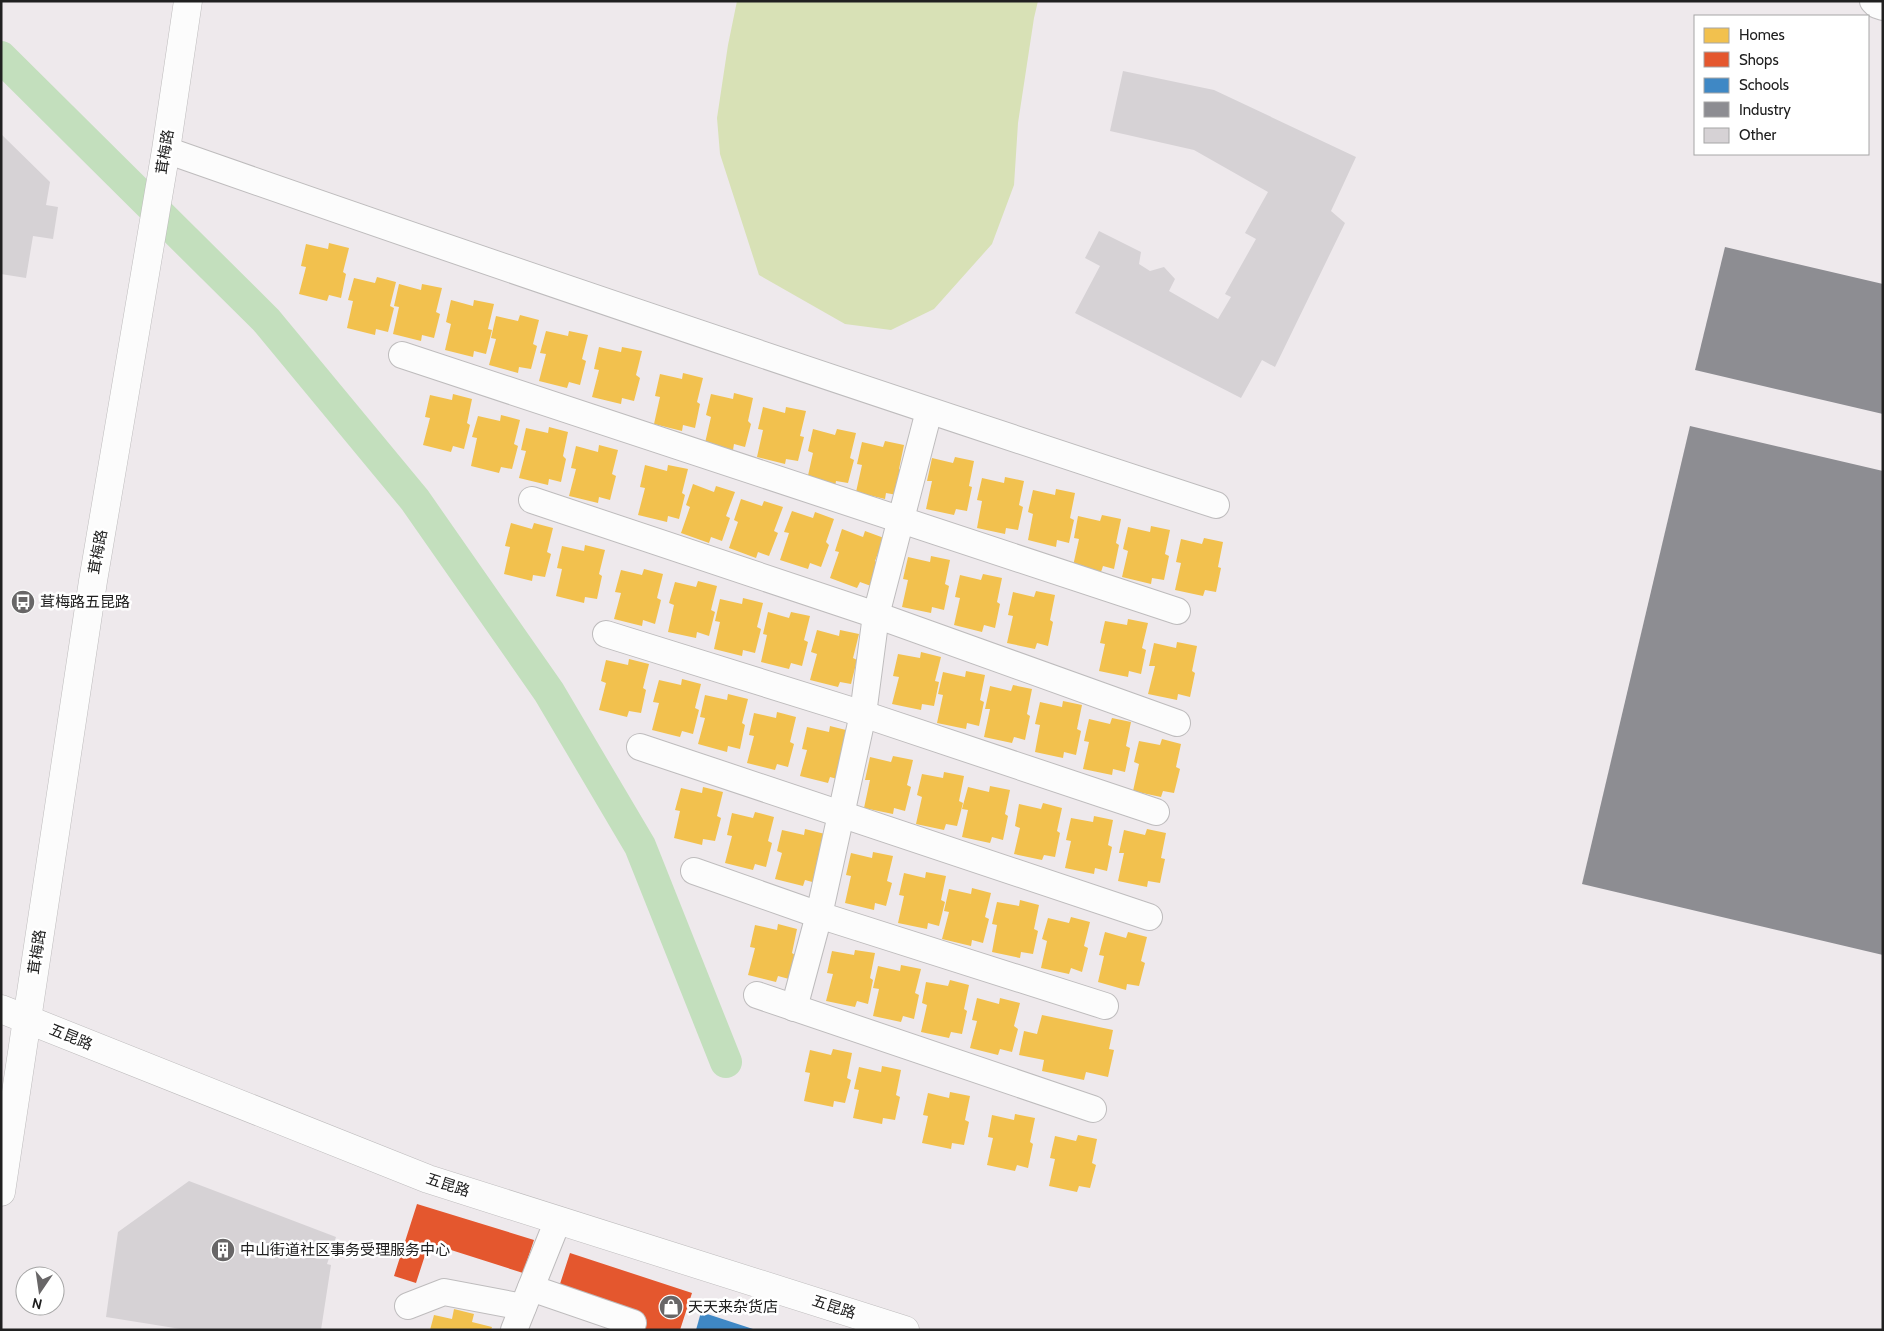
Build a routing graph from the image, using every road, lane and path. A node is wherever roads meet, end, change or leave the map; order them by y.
1 (188, 1) edge
2 (1873, 1) edge
3 (1883, 6) edge
4 (166, 150) junction
5 (402, 355) dead end
6 (929, 411) junction
7 (532, 500) dead end
8 (1216, 505) dead end
9 (902, 520) junction
10 (1177, 611) dead end
11 (876, 614) junction
12 (606, 634) dead end
13 (863, 714) junction
14 (1177, 723) dead end
15 (640, 747) dead end
16 (1156, 812) dead end
17 (842, 814) junction
18 (694, 871) dead end
19 (819, 915) junction
20 (1149, 918) dead end
21 (757, 995) dead end
22 (1105, 1006) dead end
23 (794, 1008) junction
24 (1, 1009) edge
25 (27, 1020) junction
26 (1093, 1110) dead end
27 (1, 1192) edge
28 (558, 1220) junction
29 (408, 1306) dead end
30 (523, 1308) edge
31 (633, 1323) dead end
32 (905, 1330) edge

1 - 4 street, 茸梅路
2 - 3 street
4 - 6 street
4 - 25 street, 茸梅路
5 - 9 street
6 - 8 street
6 - 9 street
7 - 11 street
9 - 10 street
9 - 11 street
11 - 13 street
11 - 14 street
12 - 13 street
13 - 16 street
13 - 17 street
15 - 17 street
17 - 19 street
17 - 20 street
18 - 19 street
19 - 22 street
19 - 23 street
21 - 23 street
23 - 26 street
24 - 25 street, 五昆路
25 - 27 street, 茸梅路
25 - 28 street, 五昆路
28 - 30 street
28 - 32 street, 五昆路
29 - 30 street
30 - 31 street

